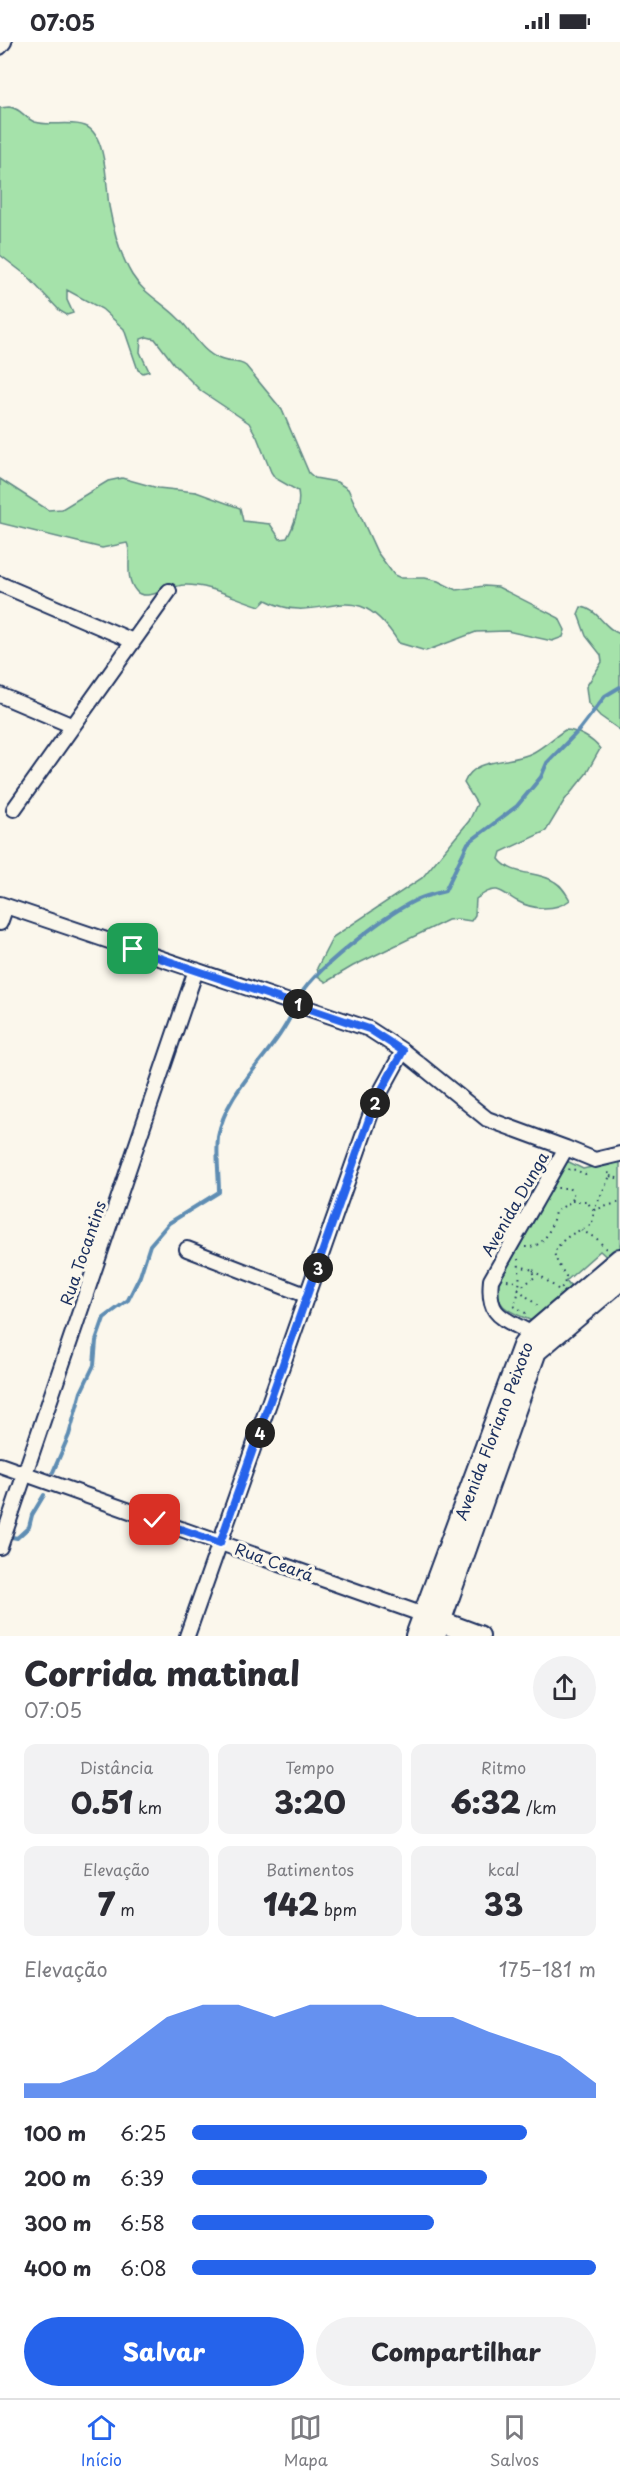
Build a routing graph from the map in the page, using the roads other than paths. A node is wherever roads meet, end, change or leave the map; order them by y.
1 (4, 42) edge
2 (0, 47) edge
3 (0, 584) edge
4 (169, 591) dead end
5 (133, 641) junction
6 (0, 695) edge
7 (73, 726) junction
8 (14, 809) dead end
9 (3, 905) edge
10 (0, 924) edge
11 (196, 970) junction
12 (403, 1051) junction
13 (566, 1148) junction
14 (620, 1154) edge
15 (187, 1249) dead end
16 (614, 1256) edge
17 (620, 1280) edge
18 (308, 1296) junction
19 (532, 1337) junction
20 (0, 1465) edge
21 (25, 1474) junction
22 (220, 1543) junction
23 (0, 1546) edge
24 (433, 1624) edge
25 (187, 1636) edge
26 (416, 1636) edge
27 (479, 1636) edge

1 - 2 street
3 - 5 street
4 - 5 street
5 - 7 street
6 - 7 street
7 - 8 street
9 - 10 street
9 - 11 street, Avenida Dunga
11 - 12 street, Avenida Dunga
11 - 21 street, Rua Tocantins
12 - 13 street, Avenida Dunga
12 - 18 street
13 - 14 street
13 - 19 street, Avenida Dunga
15 - 18 street
16 - 19 street, Avenida Floriano Peixoto
17 - 19 street, Avenida Floriano Peixoto
18 - 22 street
19 - 24 street, Avenida Floriano Peixoto
20 - 21 street, Rua Ceará
21 - 22 street, Rua Ceará
21 - 23 street, Rua Tocantins
22 - 24 street, Rua Ceará
22 - 25 street
24 - 26 street, Avenida Floriano Peixoto
24 - 27 street, Rua Ceará

